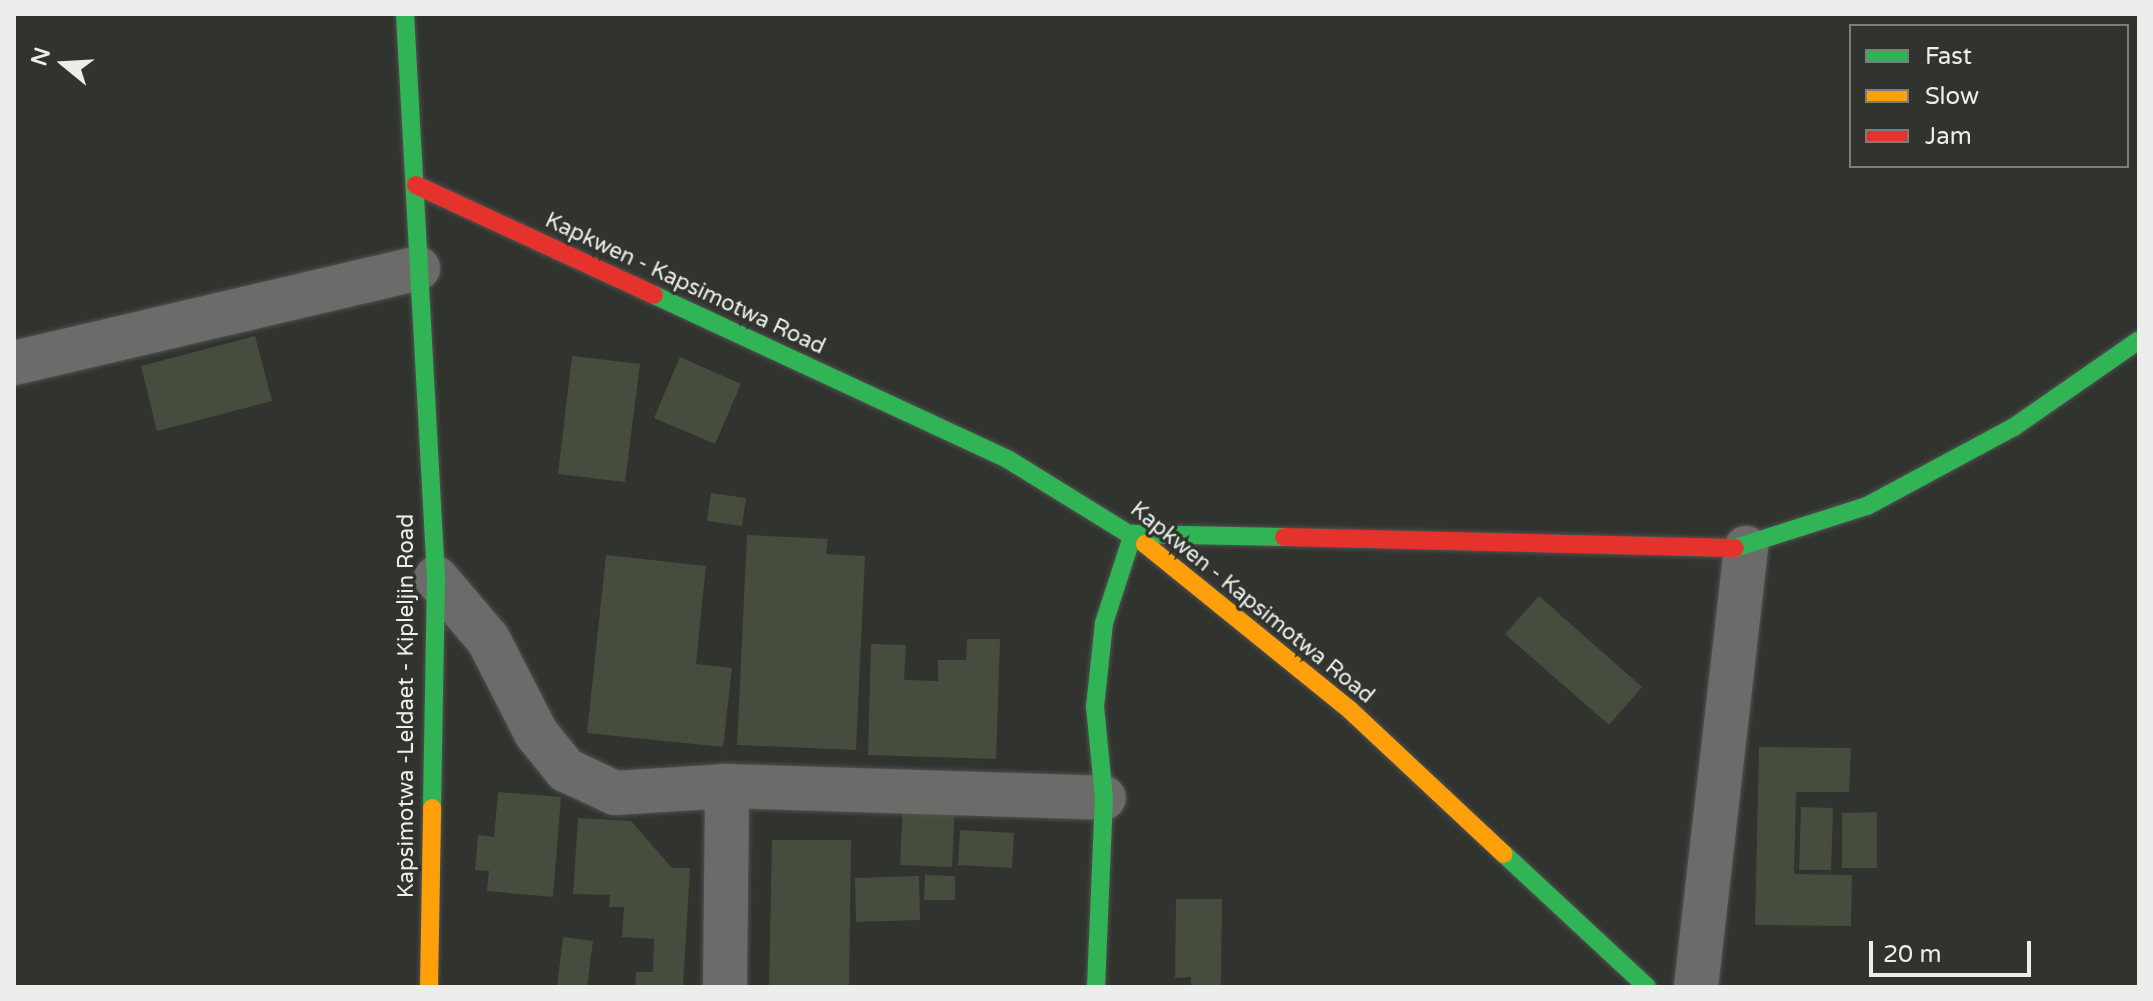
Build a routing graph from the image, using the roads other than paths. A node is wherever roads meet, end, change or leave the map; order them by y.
1 (405, 14) edge
2 (416, 185) junction
3 (418, 268) junction
4 (2139, 340) edge
5 (14, 363) edge
6 (1133, 534) junction
7 (1746, 548) junction
8 (436, 578) junction
9 (727, 786) junction
10 (1104, 798) junction
11 (429, 987) edge
12 (725, 987) edge
13 (1096, 987) edge
14 (1647, 987) edge
15 (1696, 987) edge

1 - 2 street, Kapsimotwa -Leldaet - Kipleljin Road
2 - 3 street, Kapsimotwa -Leldaet - Kipleljin Road
2 - 6 street, Kapkwen - Kapsimotwa Road
3 - 5 street
3 - 8 street, Kapsimotwa -Leldaet - Kipleljin Road
4 - 7 street
6 - 7 street
6 - 10 street
6 - 14 street, Kapkwen - Kapsimotwa Road
7 - 15 street
8 - 9 street
8 - 11 street, Kapsimotwa -Leldaet - Kipleljin Road
9 - 10 street
9 - 12 street
10 - 13 street

